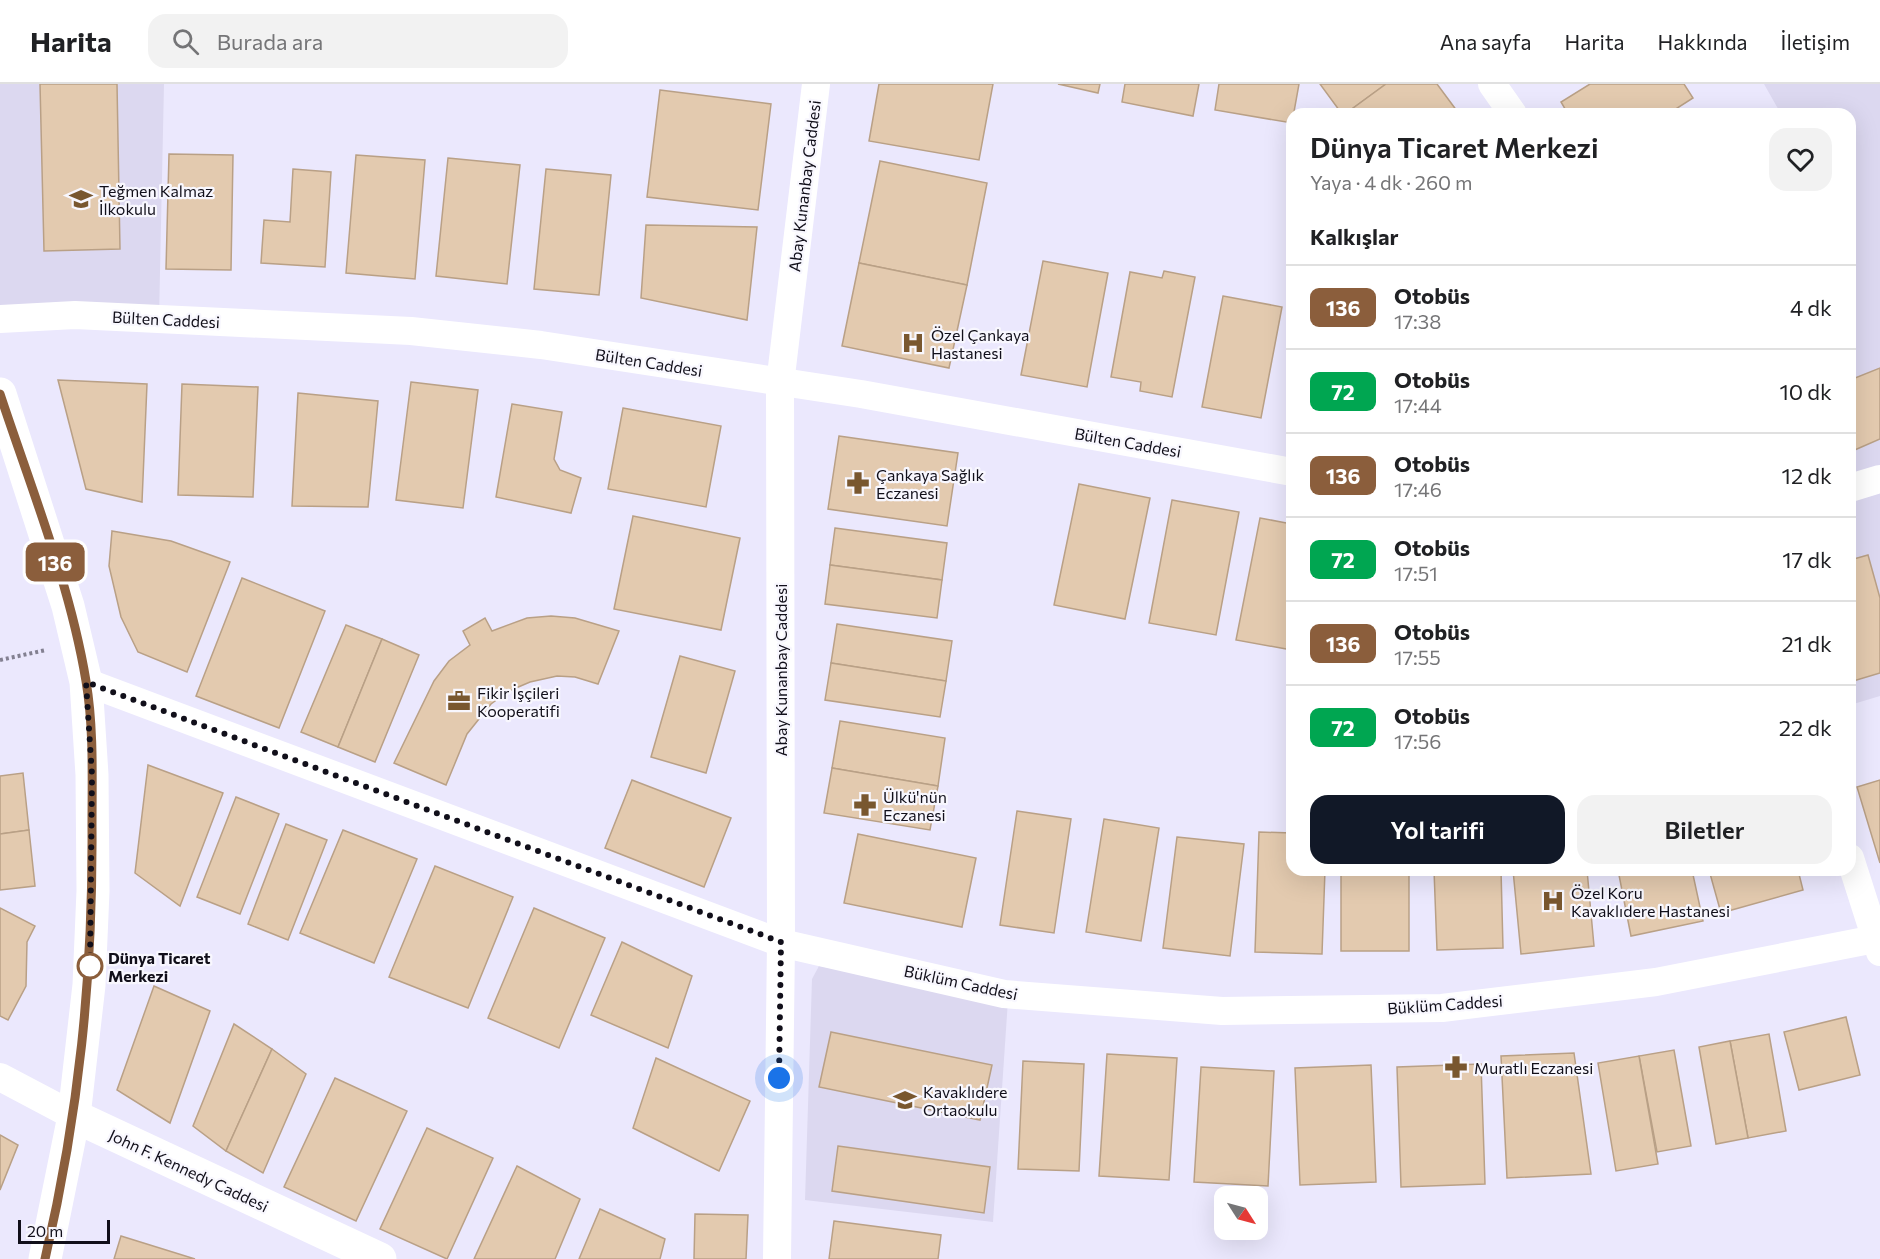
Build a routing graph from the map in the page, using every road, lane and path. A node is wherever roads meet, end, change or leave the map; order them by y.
1 (816, 84) edge
2 (1492, 84) edge
3 (1509, 108) edge
4 (0, 319) edge
5 (780, 384) junction
6 (0, 394) edge
7 (1286, 471) edge
8 (1880, 478) edge
9 (1856, 486) edge
10 (77, 644) junction
11 (0, 660) edge
12 (86, 682) junction
13 (1856, 876) edge
14 (781, 942) junction
15 (1879, 944) edge
16 (0, 1077) edge
17 (74, 1116) junction
18 (45, 1259) edge
19 (380, 1259) edge
20 (777, 1259) edge

1 - 5 street, Abay Kunanbay Caddesi
2 - 3 street
4 - 5 street, Bülten Caddesi
5 - 7 street, Bülten Caddesi
5 - 14 street, Abay Kunanbay Caddesi
6 - 10 street
8 - 9 street
10 - 11 path
10 - 12 street
12 - 14 street, Büklüm Caddesi
12 - 17 street
13 - 15 street
14 - 15 street, Büklüm Caddesi
14 - 20 street, Abay Kunanbay Caddesi
16 - 17 street, John F. Kennedy Caddesi
17 - 18 street
17 - 19 street, John F. Kennedy Caddesi

